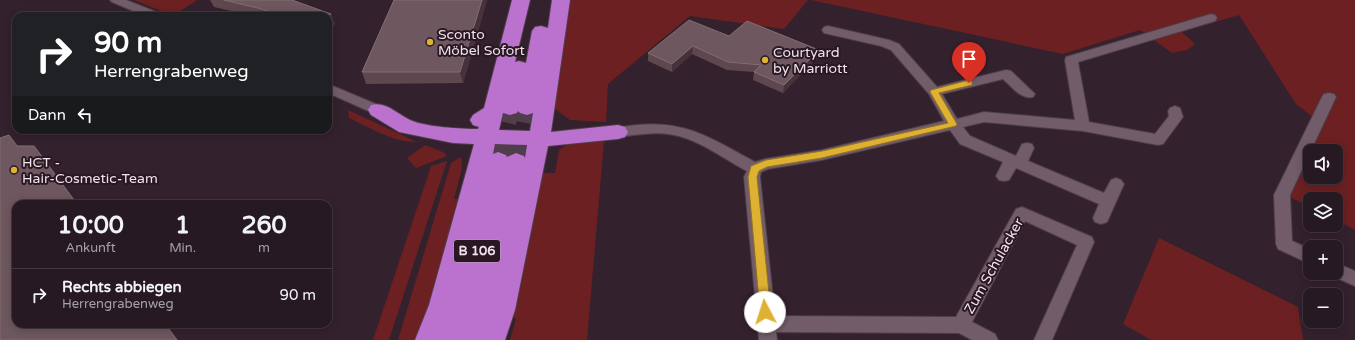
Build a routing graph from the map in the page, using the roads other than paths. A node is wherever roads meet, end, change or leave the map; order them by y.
1 (116, 0) edge
2 (521, 0) edge
3 (534, 0) edge
4 (548, 0) edge
5 (561, 0) edge
6 (145, 12) edge
7 (1211, 18) dead end
8 (828, 30) dead end
9 (1162, 33) junction
10 (1173, 41) dead end
11 (332, 90) edge
12 (934, 92) junction
13 (1028, 94) dead end
14 (1329, 97) dead end
15 (378, 110) joint
16 (1174, 111) dead end
17 (953, 124) junction
18 (1083, 126) junction
19 (454, 132) junction
20 (618, 132) joint
21 (518, 133) junction
22 (1027, 148) dead end
23 (1015, 162) junction
24 (755, 169) junction
25 (1004, 176) dead end
26 (1116, 184) dead end
27 (1108, 201) junction
28 (1101, 218) dead end
29 (1303, 254) edge
30 (1343, 273) edge
31 (1355, 279) edge
32 (961, 325) junction
33 (767, 332) edge
34 (428, 340) edge
35 (451, 340) edge
36 (473, 340) edge
37 (492, 340) edge
38 (989, 340) edge
39 (1043, 340) edge

1 - 6 street
2 - 21 highway
3 - 21 highway, B 106
4 - 21 highway, B 106
5 - 21 highway
7 - 9 street
8 - 12 street
9 - 10 street
9 - 18 street
11 - 15 street
12 - 13 street
12 - 17 street
14 - 29 street
15 - 19 highway
16 - 18 street
17 - 18 street
17 - 23 street
17 - 24 street
19 - 21 highway
19 - 21 highway
20 - 21 highway
20 - 24 street
21 - 34 highway
21 - 35 highway, B 106
21 - 36 highway, B 106
21 - 37 highway
22 - 23 street
23 - 25 street
23 - 27 street
24 - 33 street, Zum Schulacker
26 - 27 street
27 - 28 street
30 - 31 street
32 - 33 street, Zum Schulacker
32 - 38 street, Zum Schulacker
32 - 39 street, Zum Schulacker

